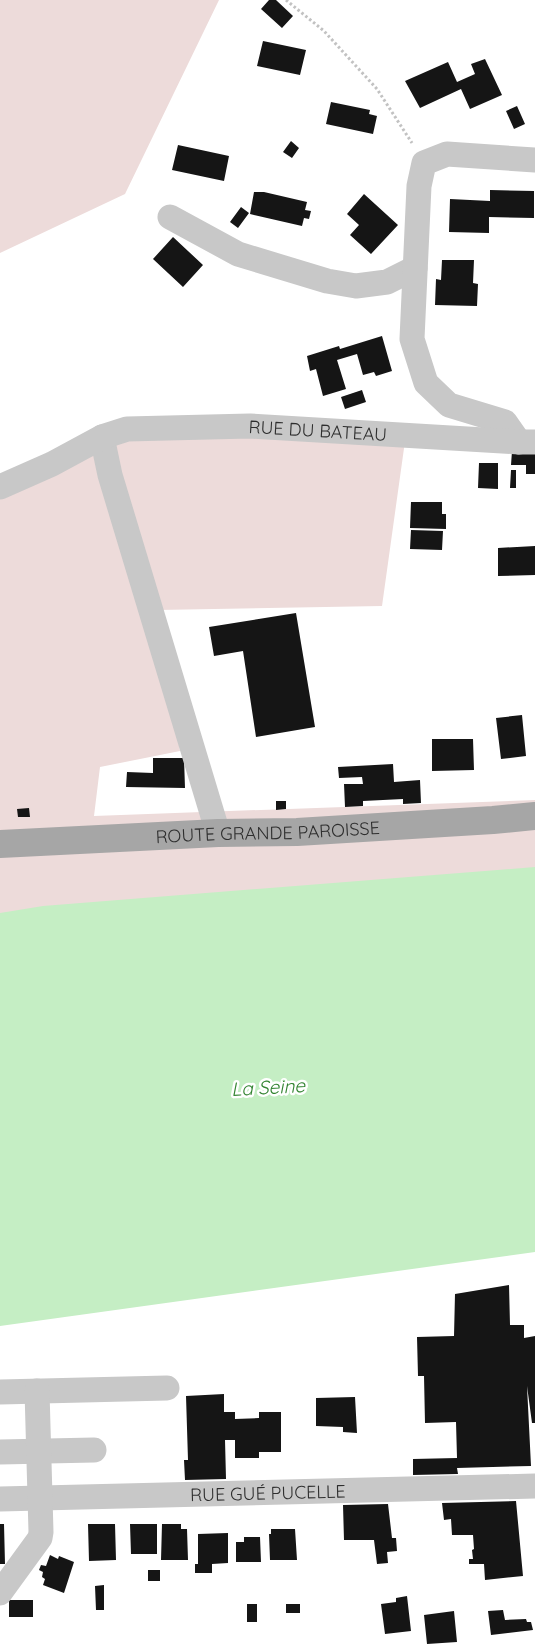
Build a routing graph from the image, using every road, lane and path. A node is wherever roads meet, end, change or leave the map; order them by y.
1 (286, 0) edge
2 (535, 160) edge
3 (424, 163) junction
4 (170, 217) dead end
5 (415, 268) junction
6 (102, 437) junction
7 (527, 442) edge
8 (0, 487) edge
9 (535, 816) edge
10 (218, 834) junction
11 (0, 844) edge
12 (167, 1388) dead end
13 (37, 1391) junction
14 (0, 1392) edge
15 (94, 1450) dead end
16 (39, 1451) junction
17 (0, 1452) edge
18 (535, 1486) edge
19 (41, 1498) junction
20 (0, 1499) edge
21 (0, 1594) edge

1 - 3 path
2 - 3 street
3 - 5 street
4 - 5 street
5 - 7 street
6 - 7 street, RUE DU BATEAU
6 - 8 street, RUE DU BATEAU
6 - 10 street
9 - 10 main road, ROUTE GRANDE PAROISSE
10 - 11 main road, ROUTE GRANDE PAROISSE
12 - 13 street
13 - 14 street
13 - 16 street
15 - 16 street
16 - 17 street
16 - 19 street
18 - 19 street, RUE GUÉ PUCELLE
19 - 20 street, RUE GUÉ PUCELLE
19 - 21 street

